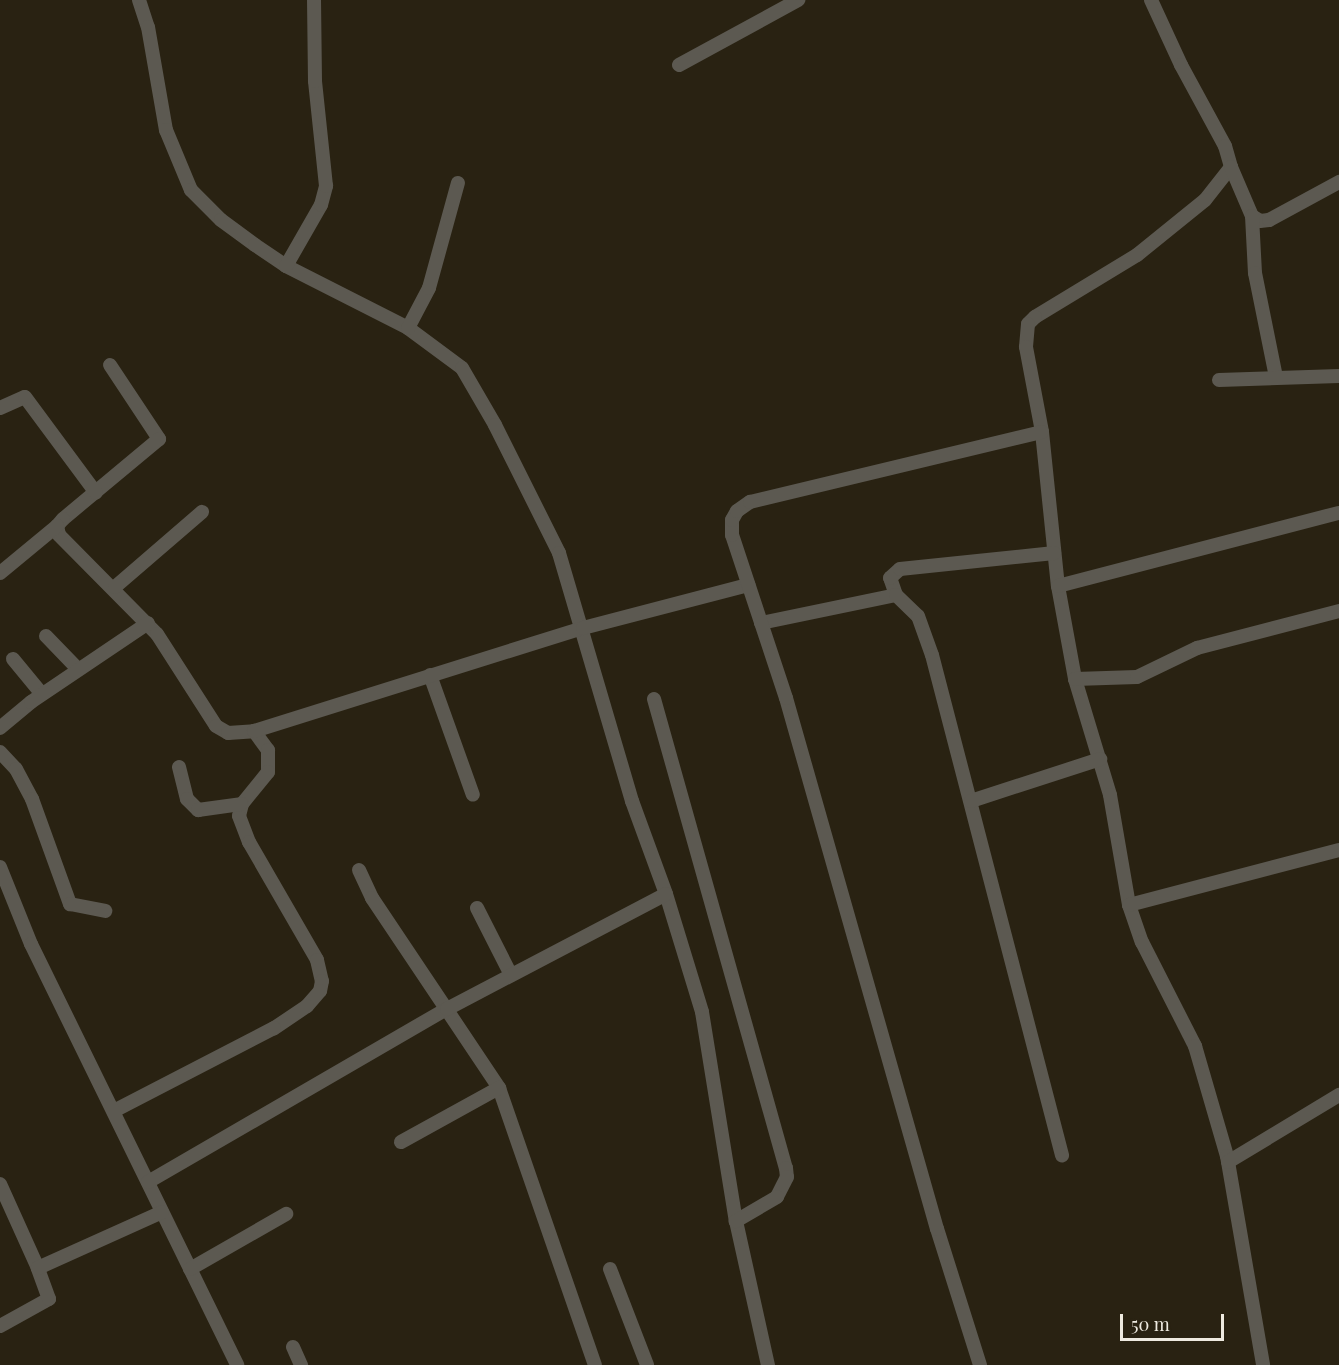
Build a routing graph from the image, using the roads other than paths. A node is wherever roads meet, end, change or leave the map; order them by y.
1 (140, 0) edge
2 (314, 0) edge
3 (798, 0) edge
4 (1153, 1) edge
5 (679, 64) dead end
6 (1231, 167) junction
7 (1339, 182) edge
8 (458, 183) dead end
9 (1252, 216) junction
10 (286, 266) junction
11 (408, 328) junction
12 (110, 364) dead end
13 (1339, 376) edge
14 (1276, 377) junction
15 (1219, 380) dead end
16 (0, 408) edge
17 (1042, 432) junction
18 (96, 493) junction
19 (202, 512) dead end
20 (1339, 513) edge
21 (57, 526) junction
22 (1054, 553) junction
23 (0, 573) edge
24 (748, 585) junction
25 (1058, 586) junction
26 (115, 587) junction
27 (896, 595) junction
28 (1339, 610) edge
29 (148, 623) junction
30 (761, 623) junction
31 (583, 628) junction
32 (46, 636) dead end
33 (13, 659) dead end
34 (78, 669) junction
35 (430, 675) junction
36 (1075, 679) junction
37 (42, 694) junction
38 (654, 699) dead end
39 (0, 728) edge
40 (254, 731) junction
41 (0, 752) edge
42 (1100, 759) junction
43 (179, 767) dead end
44 (472, 795) dead end
45 (971, 801) junction
46 (242, 804) junction
47 (1339, 850) edge
48 (0, 867) edge
49 (359, 870) dead end
50 (666, 894) junction
51 (1129, 905) junction
52 (477, 908) dead end
53 (105, 911) dead end
54 (511, 975) junction
55 (447, 1009) junction
56 (499, 1088) junction
57 (1339, 1095) edge
58 (114, 1111) junction
59 (401, 1142) dead end
60 (1062, 1155) dead end
61 (1228, 1162) junction
62 (148, 1182) junction
63 (0, 1184) edge
64 (162, 1212) junction
65 (286, 1214) dead end
66 (736, 1221) junction
67 (38, 1268) junction
68 (190, 1269) junction
69 (610, 1269) dead end
70 (0, 1326) edge
71 (293, 1347) dead end
72 (237, 1365) edge
73 (301, 1365) edge
74 (595, 1365) edge
75 (647, 1365) edge
76 (768, 1365) edge
77 (980, 1365) edge
78 (1263, 1365) edge

1 - 10 street
2 - 10 street
3 - 5 street
4 - 6 street
6 - 9 street
6 - 17 street
7 - 9 street
8 - 11 street
9 - 14 street
10 - 11 street
11 - 31 street
12 - 18 street
13 - 14 street
14 - 15 street
16 - 18 street
17 - 22 street
17 - 24 street
18 - 21 street
19 - 26 street
20 - 25 street
21 - 23 street
21 - 26 street
22 - 25 street
22 - 27 street
24 - 30 street
24 - 31 street
25 - 36 street
26 - 29 street
27 - 30 street
27 - 45 street
28 - 36 street
29 - 34 street
29 - 40 street
30 - 77 street
31 - 35 street
31 - 50 street
32 - 34 street
33 - 37 street
34 - 37 street
35 - 40 street
35 - 44 street
36 - 42 street
37 - 39 street
38 - 66 street
40 - 46 street
41 - 53 street
42 - 45 street
42 - 51 street
43 - 46 street
45 - 60 street
46 - 58 street
47 - 51 street
48 - 58 street
49 - 55 street
50 - 54 street
50 - 66 street
51 - 61 street
52 - 54 street
54 - 55 street
55 - 56 street
55 - 62 street
56 - 59 street
56 - 74 street
57 - 61 street
58 - 62 street
61 - 78 street
62 - 64 street
63 - 67 street
64 - 67 street
64 - 68 street
65 - 68 street
66 - 76 street
67 - 70 street
68 - 72 street
69 - 75 street
71 - 73 street

